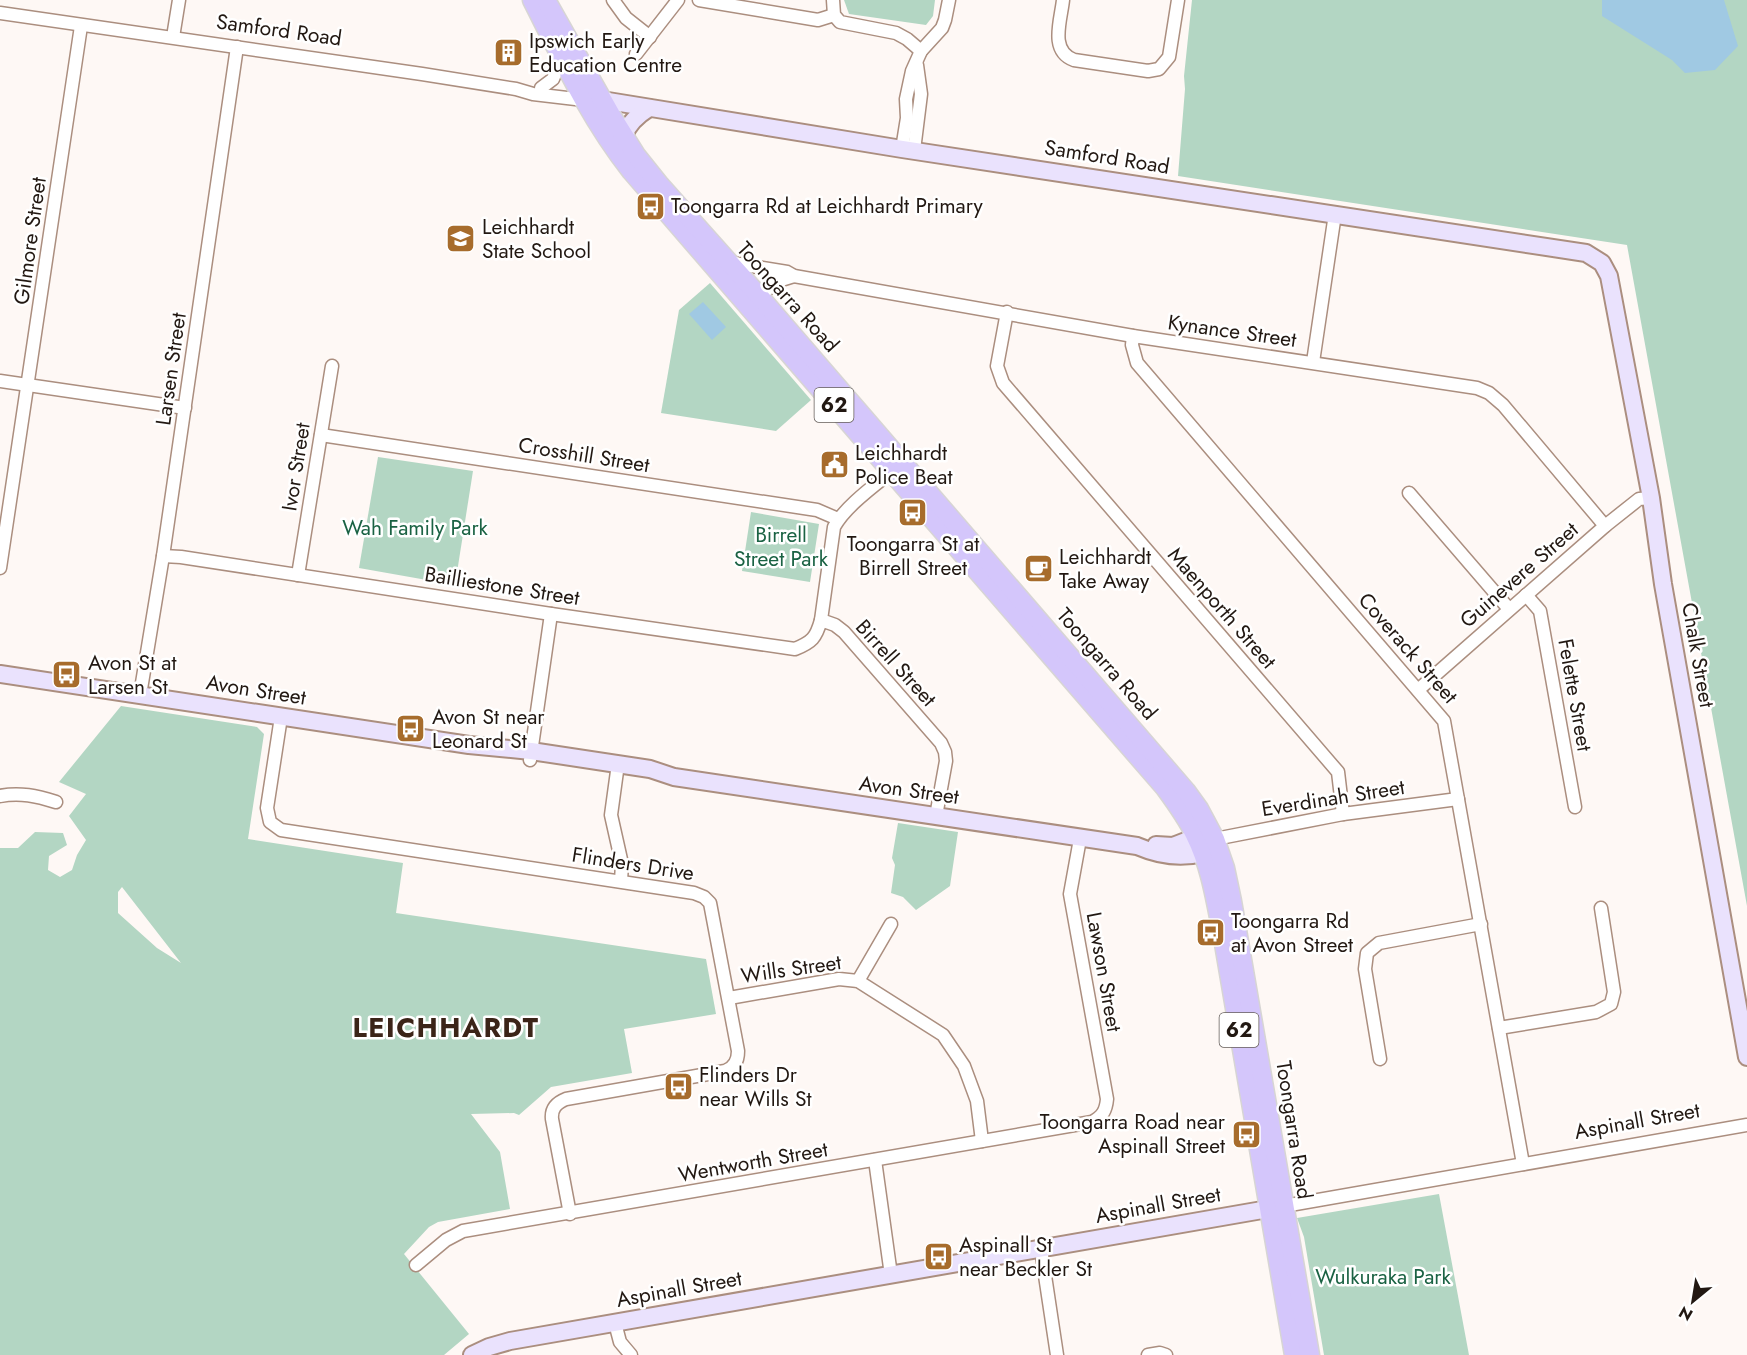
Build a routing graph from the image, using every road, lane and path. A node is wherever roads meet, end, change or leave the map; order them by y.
1 (179, 0) edge
2 (532, 0) edge
3 (546, 0) edge
4 (613, 0) edge
5 (678, 0) edge
6 (699, 0) edge
7 (833, 0) edge
8 (949, 0) edge
9 (1064, 0) edge
10 (1178, 0) edge
11 (0, 13) edge
12 (834, 15) junction
13 (81, 26) junction
14 (173, 37) junction
15 (650, 37) junction
16 (237, 47) junction
17 (636, 54) dead end
18 (919, 56) junction
19 (561, 59) junction
20 (541, 88) junction
21 (516, 89) junction
22 (582, 97) junction
23 (602, 100) junction
24 (649, 108) junction
25 (624, 136) junction
26 (908, 149) junction
27 (1335, 214) junction
28 (726, 261) junction
29 (1602, 263) joint
30 (776, 270) junction
31 (794, 276) junction
32 (751, 294) junction
33 (1007, 312) junction
34 (1133, 336) junction
35 (1312, 362) junction
36 (332, 366) dead end
37 (0, 381) edge
38 (28, 385) junction
39 (185, 408) junction
40 (321, 435) junction
41 (897, 467) junction
42 (1410, 493) dead end
43 (1651, 498) junction
44 (838, 519) junction
45 (1605, 526) junction
46 (163, 556) junction
47 (0, 568) edge
48 (298, 575) junction
49 (1526, 595) junction
50 (1509, 609) junction
51 (551, 614) junction
52 (821, 620) junction
53 (0, 674) edge
54 (1418, 690) junction
55 (140, 695) junction
56 (281, 717) junction
57 (530, 755) junction
58 (618, 769) junction
59 (0, 796) edge
60 (1458, 799) junction
61 (56, 802) dead end
62 (1575, 807) dead end
63 (1343, 814) junction
64 (936, 816) junction
65 (1080, 839) junction
66 (1215, 839) junction
67 (1199, 845) junction
68 (621, 881) junction
69 (1601, 908) dead end
70 (891, 924) dead end
71 (1480, 924) junction
72 (858, 981) junction
73 (729, 998) junction
74 (1499, 1028) junction
75 (1747, 1056) edge
76 (1380, 1059) dead end
77 (1104, 1113) joint
78 (1747, 1125) edge
79 (982, 1141) junction
80 (875, 1160) junction
81 (1523, 1164) junction
82 (1276, 1207) junction
83 (570, 1214) junction
84 (1041, 1249) junction
85 (416, 1265) dead end
86 (891, 1275) junction
87 (615, 1323) junction
88 (472, 1355) edge
89 (631, 1355) edge
90 (1058, 1355) edge
91 (1148, 1355) edge
92 (1166, 1355) edge
93 (1294, 1355) edge
94 (1310, 1355) edge

1 - 14 street
2 - 19 main road, Toongarra Road / 62
3 - 23 main road, Toongarra Road / 62
4 - 15 street
5 - 15 street
6 - 12 street
7 - 12 street
8 - 18 street
9 - 10 street
11 - 13 street, Samford Road
12 - 18 street
13 - 14 street, Samford Road
13 - 38 street, Gilmore Street
14 - 16 street, Samford Road
15 - 17 street
16 - 21 street, Samford Road
16 - 39 street, Larsen Street
18 - 26 street
19 - 20 street
19 - 22 main road, Toongarra Road / 62
20 - 21 street, Samford Road
20 - 22 street, Samford Road
21 - 22 street, Samford Road
22 - 23 main road, Samford Road
22 - 32 main road, Toongarra Road / 62
23 - 24 street, Samford Road
23 - 25 main road, Toongarra Road / 62
24 - 25 street
24 - 26 street, Samford Road
25 - 28 main road, Toongarra Road / 62
26 - 27 street, Samford Road
27 - 29 street, Samford Road
27 - 35 street
28 - 30 street, Kynance Street
28 - 32 main road, Toongarra Road / 62
29 - 43 street, Chalk Street
30 - 31 street, Kynance Street
30 - 32 street
31 - 32 street
31 - 33 street, Kynance Street
32 - 41 main road, Toongarra Road / 62
33 - 34 street, Kynance Street
33 - 63 street, Maenporth Street
34 - 35 street, Kynance Street
34 - 54 street, Coverack Street
35 - 45 street, Kynance Street
36 - 40 street, Ivor Street
37 - 38 street
38 - 39 street
38 - 47 street, Gilmore Street
39 - 46 street, Larsen Street
40 - 44 street, Crosshill Street
40 - 48 street, Ivor Street
41 - 44 street
41 - 66 main road, Toongarra Road / 62
41 - 67 main road, Toongarra Road / 62
42 - 50 street
43 - 45 street, Guinevere Street
43 - 75 street, Chalk Street
44 - 52 street, Birrell Street
45 - 49 street, Guinevere Street
46 - 48 street, Bailliestone Street
46 - 55 street, Larsen Street
48 - 51 street, Bailliestone Street
49 - 50 street, Guinevere Street
49 - 62 street, Felette Street
50 - 54 street, Guinevere Street
51 - 52 street, Bailliestone Street
51 - 57 street
52 - 64 street, Birrell Street
53 - 55 street, Avon Street
54 - 60 street, Coverack Street
55 - 56 street, Avon Street
56 - 57 street, Avon Street
56 - 68 street, Flinders Drive
57 - 58 street, Avon Street
58 - 64 street, Avon Street
58 - 68 street
59 - 61 street
60 - 63 street, Everdinah Street
60 - 71 street, Coverack Street
63 - 66 street, Everdinah Street
64 - 65 street, Avon Street
65 - 67 street, Avon Street
65 - 77 street, Lawson Street
66 - 67 main road
66 - 82 main road, Toongarra Road / 62
67 - 82 main road, Toongarra Road / 62
68 - 73 street, Flinders Drive
69 - 74 street
70 - 72 street
71 - 74 street, Coverack Street
71 - 76 street
72 - 73 street, Wills Street
72 - 79 street, Wills Street
73 - 83 street, Flinders Drive
74 - 81 street, Coverack Street
77 - 79 street, Wentworth Street
78 - 81 street, Aspinall Street
79 - 80 street, Wentworth Street
80 - 83 street, Wentworth Street
80 - 86 street
81 - 82 street, Aspinall Street
82 - 84 street, Aspinall Street
82 - 93 main road, Toongarra Road / 62
82 - 94 main road, Toongarra Road / 62
83 - 85 street, Wentworth Street
84 - 86 street, Aspinall Street
84 - 90 street
86 - 87 street, Aspinall Street
87 - 88 street, Aspinall Street
87 - 89 street
91 - 92 street

